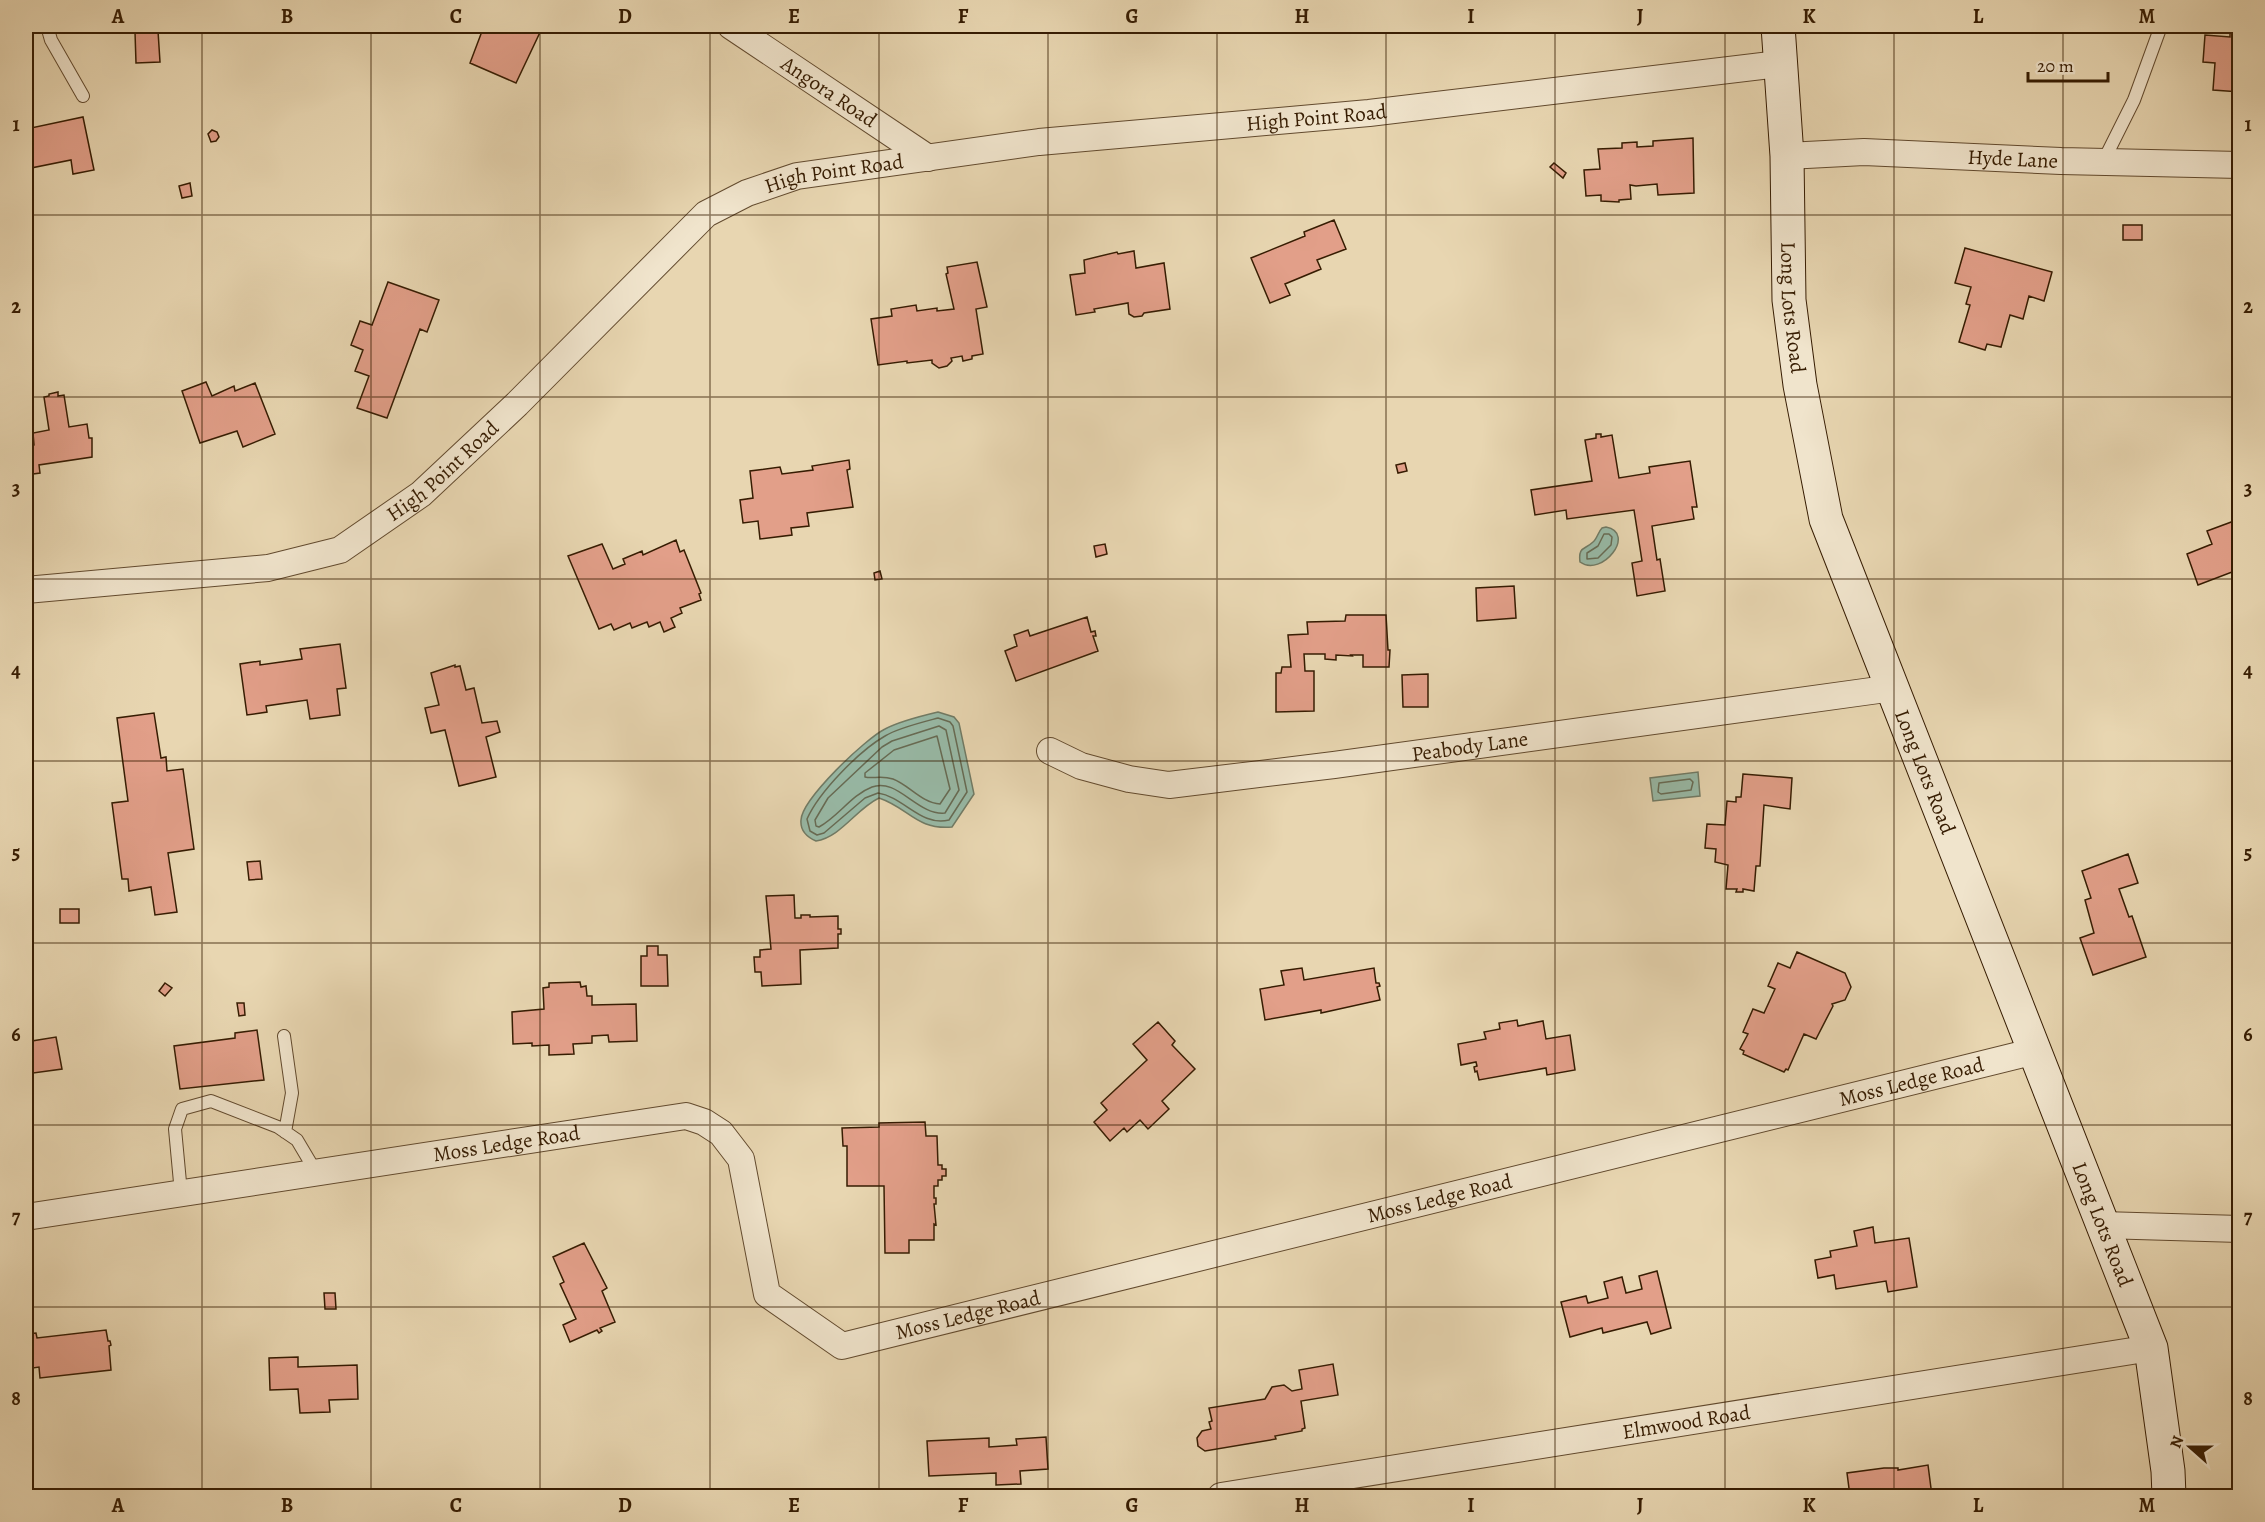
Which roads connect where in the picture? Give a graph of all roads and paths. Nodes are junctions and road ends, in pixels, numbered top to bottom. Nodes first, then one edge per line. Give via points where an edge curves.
1 (46, 26) edge
2 (731, 26) edge
3 (1778, 26) edge
4 (2161, 26) edge
5 (1779, 64) junction
6 (83, 96) dead end
7 (1787, 156) junction
8 (928, 158) junction
9 (2103, 162) junction
10 (2240, 165) edge
11 (26, 590) edge
12 (1893, 688) junction
13 (1050, 751) dead end
14 (284, 1036) dead end
15 (2035, 1052) junction
16 (285, 1132) junction
17 (316, 1172) junction
18 (181, 1193) junction
19 (26, 1217) edge
20 (2102, 1226) junction
21 (2240, 1228) edge
22 (2151, 1348) junction
23 (1221, 1497) edge
24 (2169, 1497) edge

1 - 6 lane
2 - 8 street, Angora Road
3 - 5 main road, Long Lots Road
4 - 9 lane via 2134,100
5 - 7 main road, Long Lots Road
5 - 8 street, High Point Road via 1369,113 1039,142
7 - 9 street, Hyde Lane via 1864,152
7 - 12 main road, Long Lots Road via 1789,300 1800,385 1826,519
8 - 11 street, High Point Road via 797,176 747,193 706,214 422,494 340,550 268,568
9 - 10 street, Hyde Lane
12 - 13 street, Peabody Lane via 1169,785 1081,766
12 - 15 main road, Long Lots Road
14 - 16 lane via 292,1093
15 - 17 street, Moss Ledge Road via 842,1346 767,1294 741,1159 721,1133 686,1116
15 - 20 main road, Long Lots Road
16 - 17 lane via 297,1140
16 - 18 lane via 211,1101 182,1109 176,1129
17 - 18 street, Moss Ledge Road
18 - 19 street, Moss Ledge Road
20 - 21 street
20 - 22 main road, Long Lots Road
22 - 23 street, Elmwood Road
22 - 24 main road, Long Lots Road

